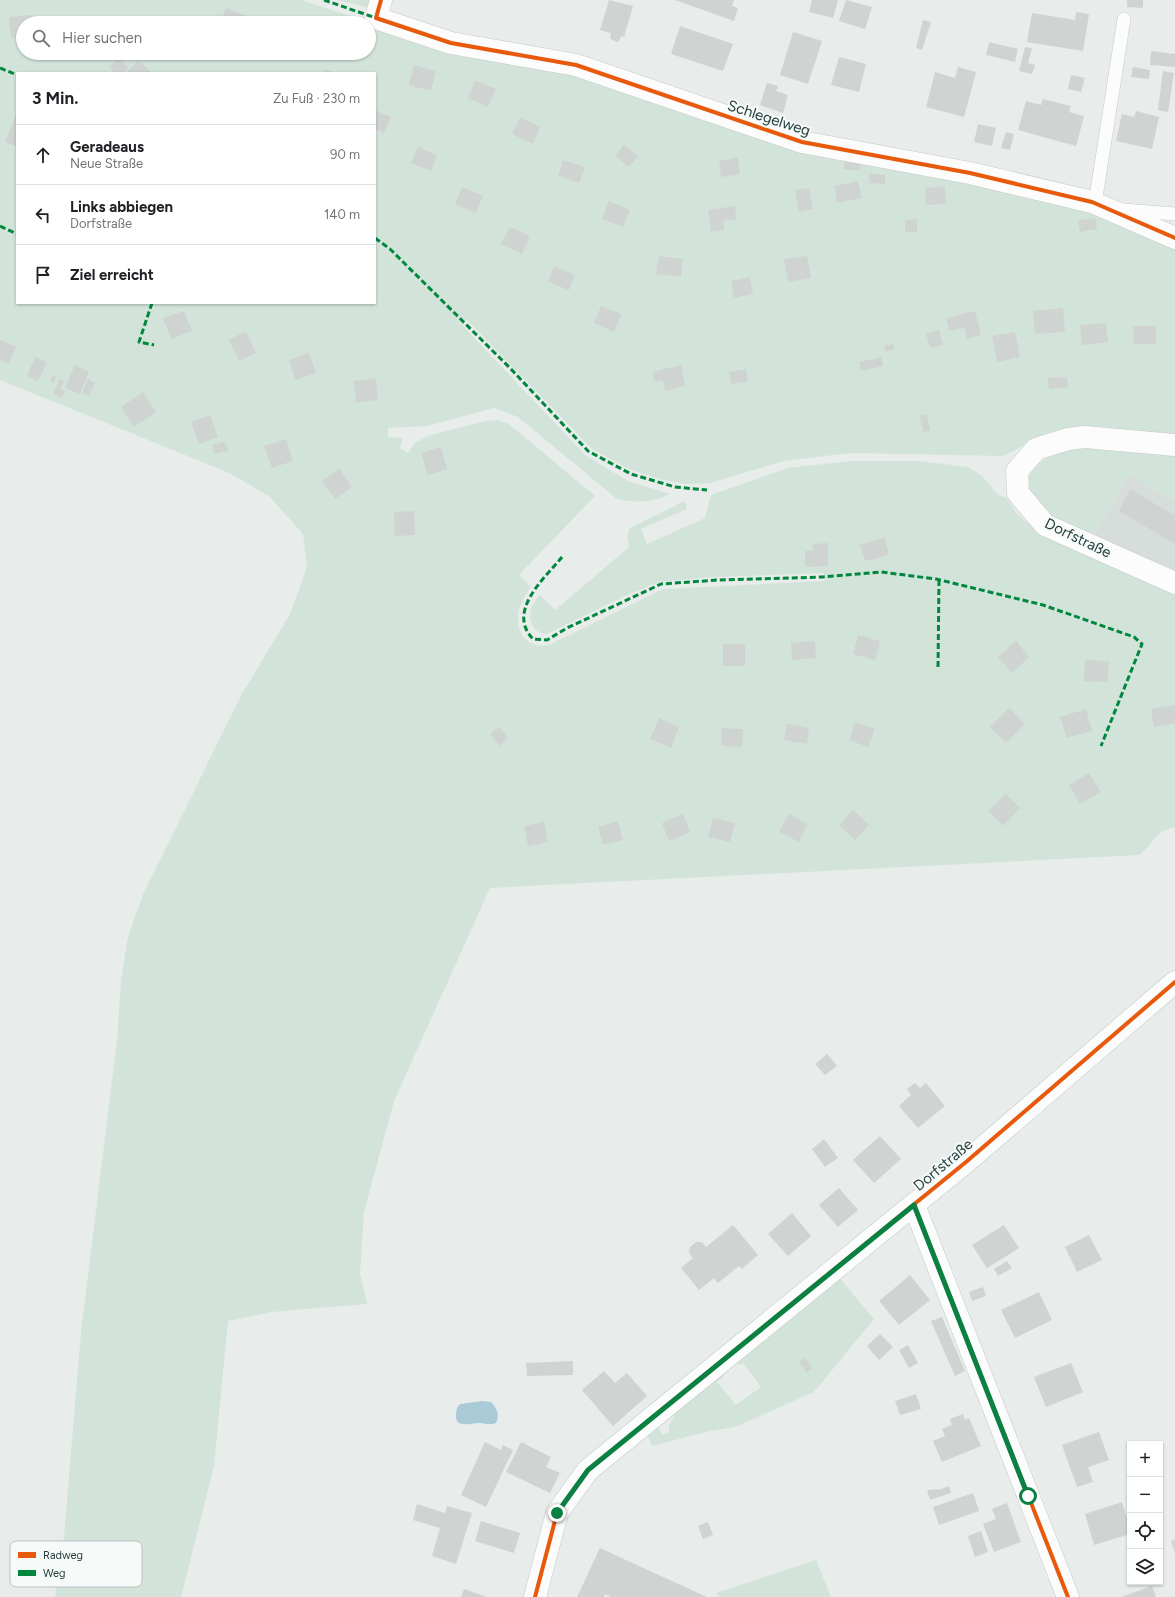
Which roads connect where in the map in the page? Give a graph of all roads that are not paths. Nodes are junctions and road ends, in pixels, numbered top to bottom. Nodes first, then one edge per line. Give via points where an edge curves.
1 (382, 0) edge
2 (1124, 19) dead end
3 (1092, 202) junction
4 (1116, 212) junction
5 (1175, 214) edge
6 (1175, 238) edge
7 (1175, 445) edge
8 (1175, 584) edge
9 (1175, 982) edge
10 (914, 1205) junction
11 (535, 1597) edge
12 (1068, 1597) edge

1 - 3 street, Schlegelweg via 376,18 451,43 576,65 802,142 970,173
2 - 3 lane via 1096,197
3 - 4 street, Schlegelweg
4 - 5 lane via 1125,210
4 - 6 street, Schlegelweg
7 - 8 street, Dorfstraße via 1085,437 1068,439 1036,449 1017,471 1018,493 1045,526
9 - 10 street, Dorfstraße
10 - 11 street, Dorfstraße via 588,1470 557,1513
10 - 12 street

